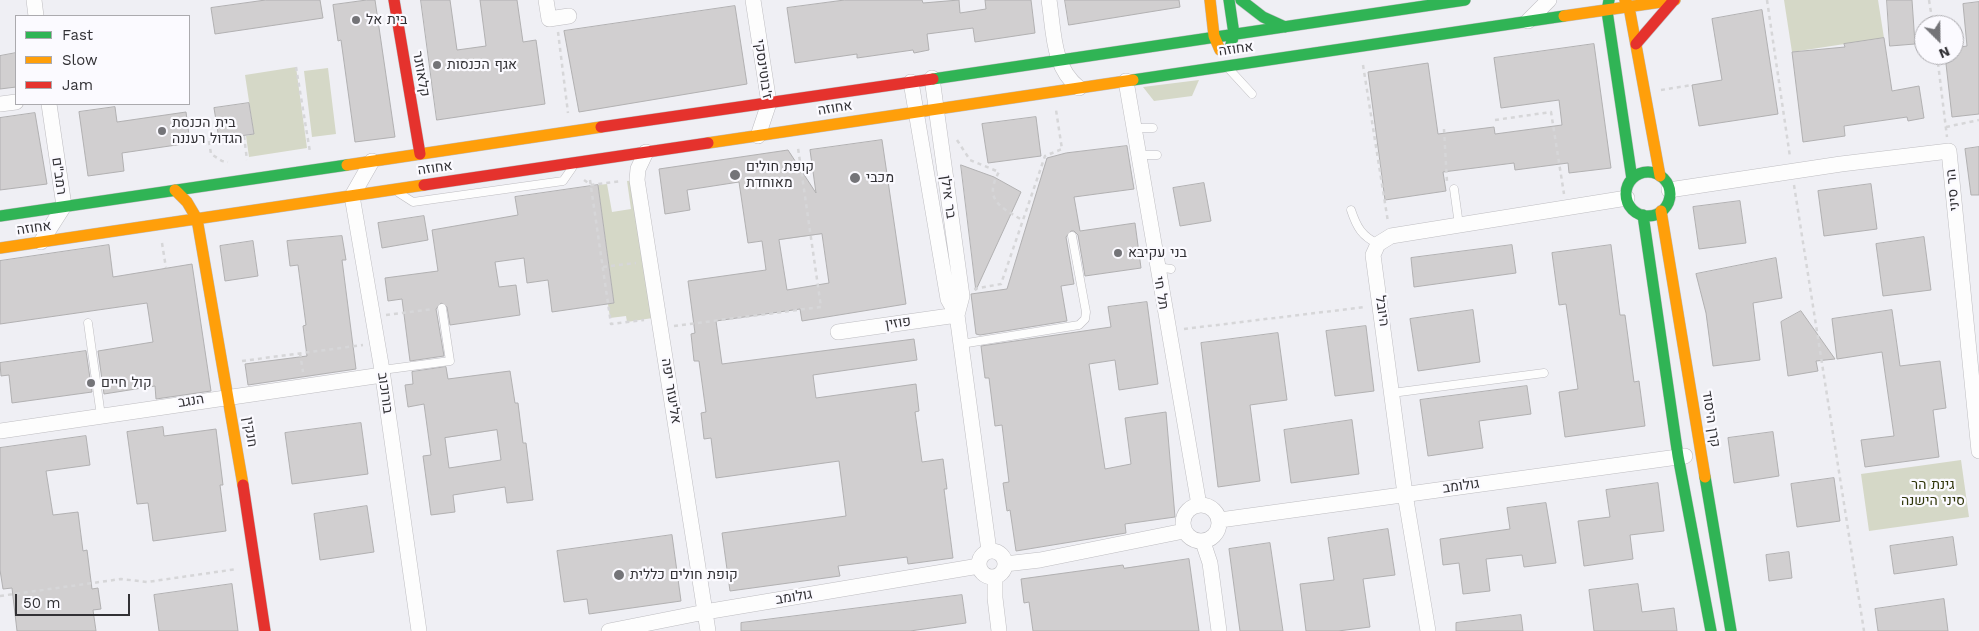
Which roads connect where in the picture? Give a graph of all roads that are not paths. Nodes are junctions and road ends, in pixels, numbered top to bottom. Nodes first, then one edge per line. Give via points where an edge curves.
1 (34, 0) edge
2 (394, 0) edge
3 (546, 0) edge
4 (753, 0) edge
5 (1049, 0) edge
6 (1205, 0) edge
7 (1210, 0) edge
8 (1229, 0) edge
9 (1241, 0) edge
10 (1465, 0) edge
11 (1549, 0) edge
12 (1674, 0) edge
13 (1627, 3) edge
14 (1608, 5) edge
15 (36, 15) edge
16 (1201, 15) dead end
17 (569, 16) dead end
18 (1567, 16) junction
19 (1528, 21) junction
20 (1285, 26) junction
21 (1585, 26) dead end
22 (1190, 30) dead end
23 (1234, 34) junction
24 (1214, 36) junction
25 (1599, 37) dead end
26 (1178, 42) junction
27 (1636, 44) junction
28 (1613, 50) junction
29 (1058, 59) junction
30 (1226, 66) junction
31 (932, 78) junction
32 (1126, 81) junction
33 (911, 82) junction
34 (1079, 88) junction
35 (1252, 94) dead end
36 (15, 102) edge
37 (769, 102) junction
38 (0, 104) edge
39 (49, 105) edge
40 (936, 108) junction
41 (915, 111) junction
42 (1134, 128) junction
43 (1153, 128) dead end
44 (758, 136) junction
45 (646, 152) junction
46 (420, 154) junction
47 (1138, 154) junction
48 (1158, 155) dead end
49 (372, 161) junction
50 (1660, 176) junction
51 (1632, 179) junction
52 (175, 190) junction
53 (1450, 190) road end
54 (1669, 190) junction
55 (352, 196) junction
56 (1627, 198) junction
57 (64, 206) junction
58 (1351, 210) dead end
59 (1661, 211) junction
60 (1643, 215) junction
61 (0, 216) edge
62 (215, 216) junction
63 (197, 219) junction
64 (1459, 225) junction
65 (1072, 236) dead end
66 (200, 239) junction
67 (1384, 240) junction
68 (41, 242) junction
69 (0, 248) edge
70 (442, 308) road end
71 (957, 315) junction
72 (88, 323) dead end
73 (838, 332) dead end
74 (961, 344) junction
75 (382, 372) junction
76 (1544, 374) dead end
77 (1392, 393) junction
78 (229, 396) junction
79 (101, 416) junction
80 (0, 430) edge
81 (1979, 451) edge
82 (1702, 454) junction
83 (1678, 456) junction
84 (1405, 494) junction
85 (1199, 505) junction
86 (1220, 520) junction
87 (1184, 531) junction
88 (1203, 542) junction
89 (989, 551) junction
90 (1005, 564) junction
91 (978, 566) junction
92 (995, 577) junction
93 (705, 612) junction
94 (266, 631) edge
95 (419, 631) edge
96 (609, 631) edge
97 (708, 631) edge
98 (999, 631) edge
99 (1219, 631) edge
100 (1428, 631) edge
101 (1711, 631) edge
102 (1731, 631) edge

1 - 15 street
2 - 46 main road, קלאוזנר
3 - 17 street via 549,19
4 - 37 street, ז'בוטינסקי
5 - 29 street
6 - 16 main road
7 - 24 main road
8 - 23 main road
9 - 20 main road via 1263,17
10 - 20 main road, אחוזה
11 - 19 street
12 - 13 main road, אחוזה
12 - 27 main road
13 - 14 main road, אחוזה
13 - 27 main road
14 - 18 main road, אחוזה
14 - 28 main road
18 - 19 main road, אחוזה
18 - 21 main road
19 - 30 main road, אחוזה
20 - 23 main road, אחוזה
22 - 26 main road
23 - 24 main road, אחוזה
23 - 30 main road
24 - 26 main road, אחוזה
24 - 30 main road
25 - 28 main road
26 - 29 main road, אחוזה
27 - 50 main road
28 - 51 main road
29 - 31 main road, אחוזה
29 - 34 street via 1066,76
30 - 32 main road, אחוזה
30 - 35 lane
31 - 33 main road, אחוזה
31 - 40 street, בר אילן
32 - 34 main road, אחוזה
32 - 42 street, תל חי
33 - 37 main road, אחוזה
33 - 41 street, בר אילן
34 - 40 main road, אחוזה
36 - 38 street
37 - 44 street, ז'בוטינסקי
37 - 46 main road, אחוזה
39 - 57 street, רמב"ם
40 - 41 main road, אחוזה
40 - 71 street, בר אילן via 962,296
41 - 44 main road, אחוזה
41 - 71 street, בר אילן via 948,299
42 - 43 lane
42 - 47 street, תל חי
44 - 45 main road, אחוזה
45 - 55 main road, אחוזה
45 - 93 street, אליעזר יפה via 637,180
46 - 49 main road, אחוזה
47 - 48 lane
47 - 85 street, תל חי via 1164,268 1169,302 1168,331
49 - 52 main road, אחוזה
49 - 55 street
50 - 51 main road via 1642,173
50 - 54 main road
51 - 56 main road via 1626,191
52 - 57 main road, אחוזה
52 - 63 main road, חנקין
53 - 64 lane
54 - 59 main road via 1668,202
54 - 81 street, הר סיני via 1949,151
55 - 62 main road, אחוזה
55 - 75 street, בורוכוב
56 - 60 main road via 1632,209
56 - 64 street
57 - 61 main road, אחוזה
57 - 68 street, רמב"ם
58 - 67 lane via 1364,237
59 - 60 main road via 1656,215
59 - 82 main road, קרן היסוד
60 - 83 main road
62 - 63 main road, אחוזה
62 - 66 main road
63 - 66 main road, חנקין
63 - 68 main road, אחוזה
64 - 67 street
65 - 74 lane via 1086,312 1079,326
66 - 78 main road, חנקין
67 - 77 street, היובל via 1373,255
68 - 69 main road, אחוזה
70 - 75 lane via 450,361
71 - 73 street, פוזין
71 - 74 street, בר אילן
72 - 79 lane
74 - 89 street, בר אילן
75 - 78 street, הנגב
75 - 95 street, בורוכוב
76 - 77 lane
77 - 84 street, היובל
78 - 79 street, הנגב
78 - 94 main road, חנקין
79 - 80 street, הנגב
82 - 83 street, גולומב
82 - 102 main road, קרן היסוד
83 - 84 street, גולומב
83 - 101 main road
84 - 86 street, גולומב
84 - 100 street, היובל
85 - 86 street via 1211,507
85 - 87 street via 1184,516
86 - 88 street via 1215,536
87 - 88 street via 1190,538
87 - 90 street
88 - 99 street via 1210,563
89 - 90 street via 1002,555
89 - 91 street via 982,554
90 - 92 street
91 - 92 street via 986,576
91 - 93 street, גולומב
92 - 98 street
93 - 96 street, גולומב
93 - 97 street, אליעזר יפה

